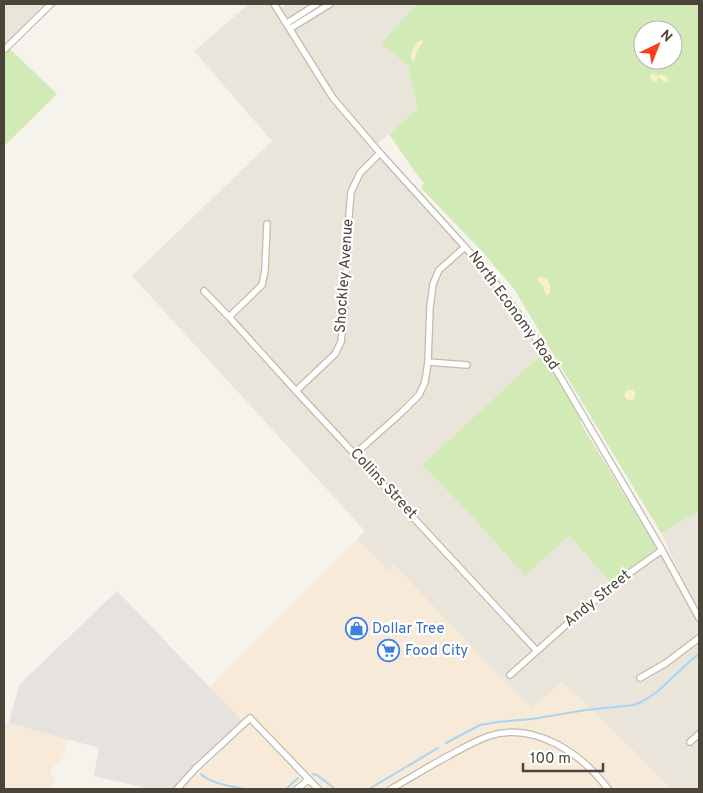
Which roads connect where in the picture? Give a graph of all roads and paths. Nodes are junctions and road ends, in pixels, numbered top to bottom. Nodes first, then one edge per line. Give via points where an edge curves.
1 (51, 4) edge
2 (274, 4) edge
3 (317, 4) edge
4 (330, 4) edge
5 (289, 26) junction
6 (4, 50) edge
7 (380, 153) junction
8 (267, 224) dead end
9 (466, 247) junction
10 (204, 291) dead end
11 (229, 317) junction
12 (428, 362) junction
13 (467, 365) dead end
14 (296, 391) junction
15 (355, 454) junction
16 (662, 550) junction
17 (699, 618) edge
18 (699, 638) edge
19 (537, 651) junction
20 (510, 675) dead end
21 (640, 678) dead end
22 (699, 734) edge
23 (690, 742) dead end
24 (308, 780) junction
25 (177, 789) edge
26 (297, 789) edge
27 (318, 789) edge
28 (391, 789) edge
29 (608, 789) edge

1 - 6 street
2 - 5 street, North Economy Road
3 - 5 street
4 - 5 street
5 - 7 street, North Economy Road via 333,98
7 - 9 street, North Economy Road
7 - 14 street, Shockley Avenue via 360,173 352,192 341,342 336,354
8 - 11 street via 262,285
9 - 12 street via 439,270 433,284
9 - 16 street, North Economy Road via 545,351
10 - 11 street, Collins Street
11 - 14 street, Collins Street
12 - 13 street
12 - 15 street via 419,395
14 - 15 street, Collins Street
15 - 19 street, Collins Street
16 - 17 street, North Economy Road
16 - 19 street, Andy Street via 613,585
18 - 21 street
19 - 20 street
22 - 23 street
24 - 25 street via 250,718
24 - 26 street
24 - 27 street
28 - 29 street via 477,741 504,733 540,736 555,743 584,764

